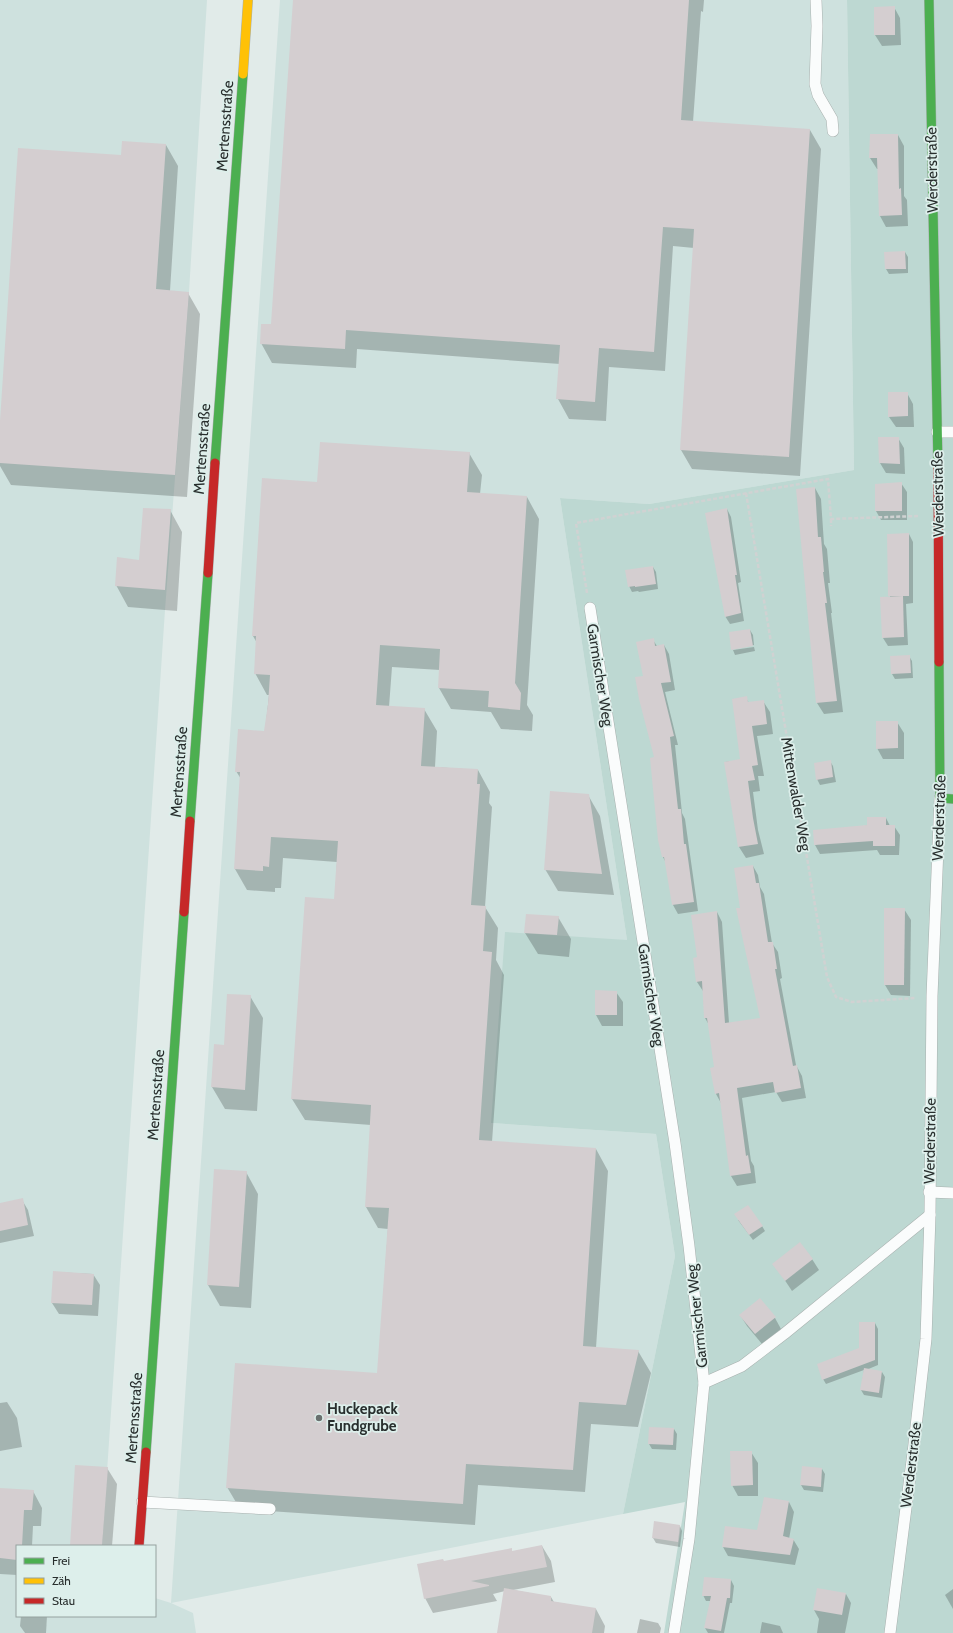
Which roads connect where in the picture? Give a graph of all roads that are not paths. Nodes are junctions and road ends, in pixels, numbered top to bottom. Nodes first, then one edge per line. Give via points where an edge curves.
1 (248, 0) edge
2 (816, 0) edge
3 (929, 0) edge
4 (833, 130) dead end
5 (937, 432) junction
6 (953, 432) edge
7 (590, 608) road end
8 (940, 798) junction
9 (953, 798) edge
10 (930, 1192) junction
11 (953, 1193) edge
12 (930, 1215) junction
13 (704, 1384) junction
14 (142, 1502) junction
15 (270, 1509) dead end
16 (139, 1545) edge
17 (674, 1633) edge
18 (890, 1633) edge

1 - 14 street, Mertensstraße
2 - 4 lane via 815,84 818,95 832,119
3 - 5 street, Werderstraße
5 - 6 lane
5 - 8 street, Werderstraße
7 - 13 lane, Garmischer Weg via 674,1143 689,1246
8 - 9 street
8 - 10 lane, Werderstraße via 932,996
10 - 11 lane
10 - 12 lane, Werderstraße
12 - 13 lane, Garmischer Weg via 742,1366
12 - 18 lane, Werderstraße via 926,1339
13 - 17 lane, Garmischer Weg via 689,1540
14 - 15 lane
14 - 16 street, Mertensstraße

